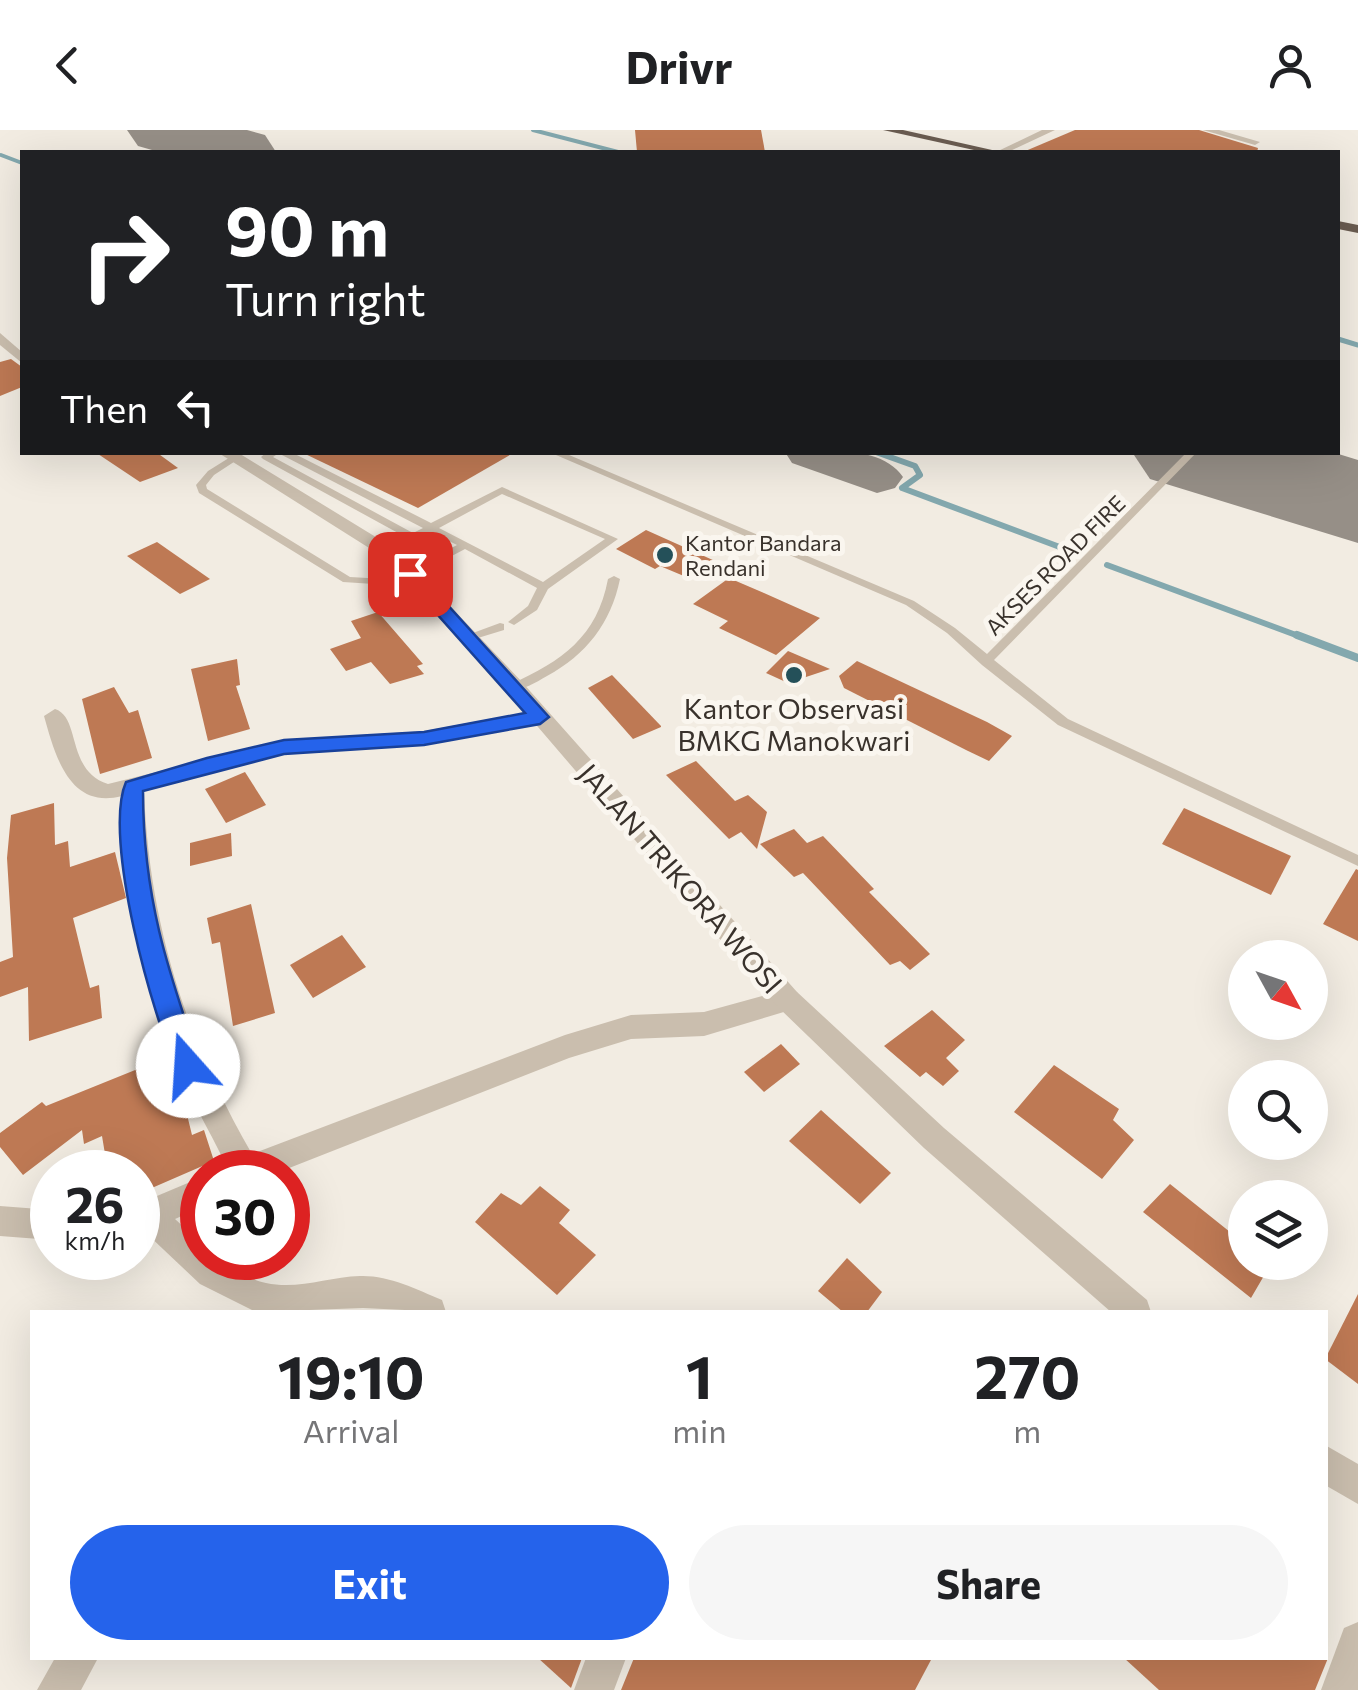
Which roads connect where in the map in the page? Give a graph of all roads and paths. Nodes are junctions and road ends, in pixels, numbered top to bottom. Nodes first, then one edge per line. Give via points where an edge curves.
1 (556, 130) edge
2 (572, 130) edge
3 (888, 130) edge
4 (1050, 130) edge
5 (1208, 130) edge
6 (1255, 142) dead end
7 (972, 150) edge
8 (1004, 150) edge
9 (0, 337) edge
10 (20, 357) edge
11 (231, 455) edge
12 (270, 455) edge
13 (289, 455) edge
14 (560, 455) edge
15 (1191, 455) edge
16 (432, 527) junction
17 (465, 545) junction
18 (415, 579) junction
19 (614, 579) dead end
20 (543, 587) junction
21 (514, 622) dead end
22 (500, 627) dead end
23 (468, 637) junction
24 (986, 662) junction
25 (514, 688) junction
26 (55, 716) dead end
27 (540, 717) junction
28 (133, 787) junction
29 (1358, 861) edge
30 (788, 1000) junction
31 (233, 1150) edge
32 (301, 1150) edge
33 (0, 1221) edge
34 (30, 1223) edge
35 (160, 1231) edge
36 (278, 1307) edge
37 (426, 1310) edge
38 (1133, 1310) edge
39 (1328, 1465) edge
40 (1358, 1486) edge
41 (1358, 1642) edge
42 (77, 1660) edge
43 (605, 1660) edge
44 (57, 1690) edge
45 (594, 1690) edge
46 (1341, 1690) edge

1 - 2 street
3 - 7 highway
4 - 8 street
5 - 6 street
9 - 10 street
11 - 18 street, JALAN TRIKORA WOSI via 375,544
11 - 18 lane via 210,473 202,492 346,580
12 - 16 lane via 266,458 413,537
13 - 16 lane
14 - 24 lane via 890,594 950,627
15 - 24 lane, AKSES ROAD FIRE
16 - 17 lane
16 - 20 lane via 502,490 612,540
17 - 18 lane
17 - 20 lane
18 - 23 street, JALAN TRIKORA WOSI
19 - 25 lane via 609,609 590,638 552,670
20 - 21 lane via 533,608
22 - 23 lane
23 - 25 street, JALAN TRIKORA WOSI
24 - 29 lane via 1064,722
25 - 27 street, JALAN TRIKORA WOSI
26 - 28 street via 80,782 108,792
27 - 28 street via 424,738 284,747
27 - 30 street, JALAN TRIKORA WOSI
28 - 31 street via 132,843 150,953 188,1066
30 - 32 street via 704,1024 631,1027 565,1047
30 - 38 street, JALAN TRIKORA WOSI
33 - 34 street
35 - 36 street via 226,1284
36 - 37 street via 367,1292
39 - 40 street
41 - 46 street
42 - 44 street
43 - 45 street

